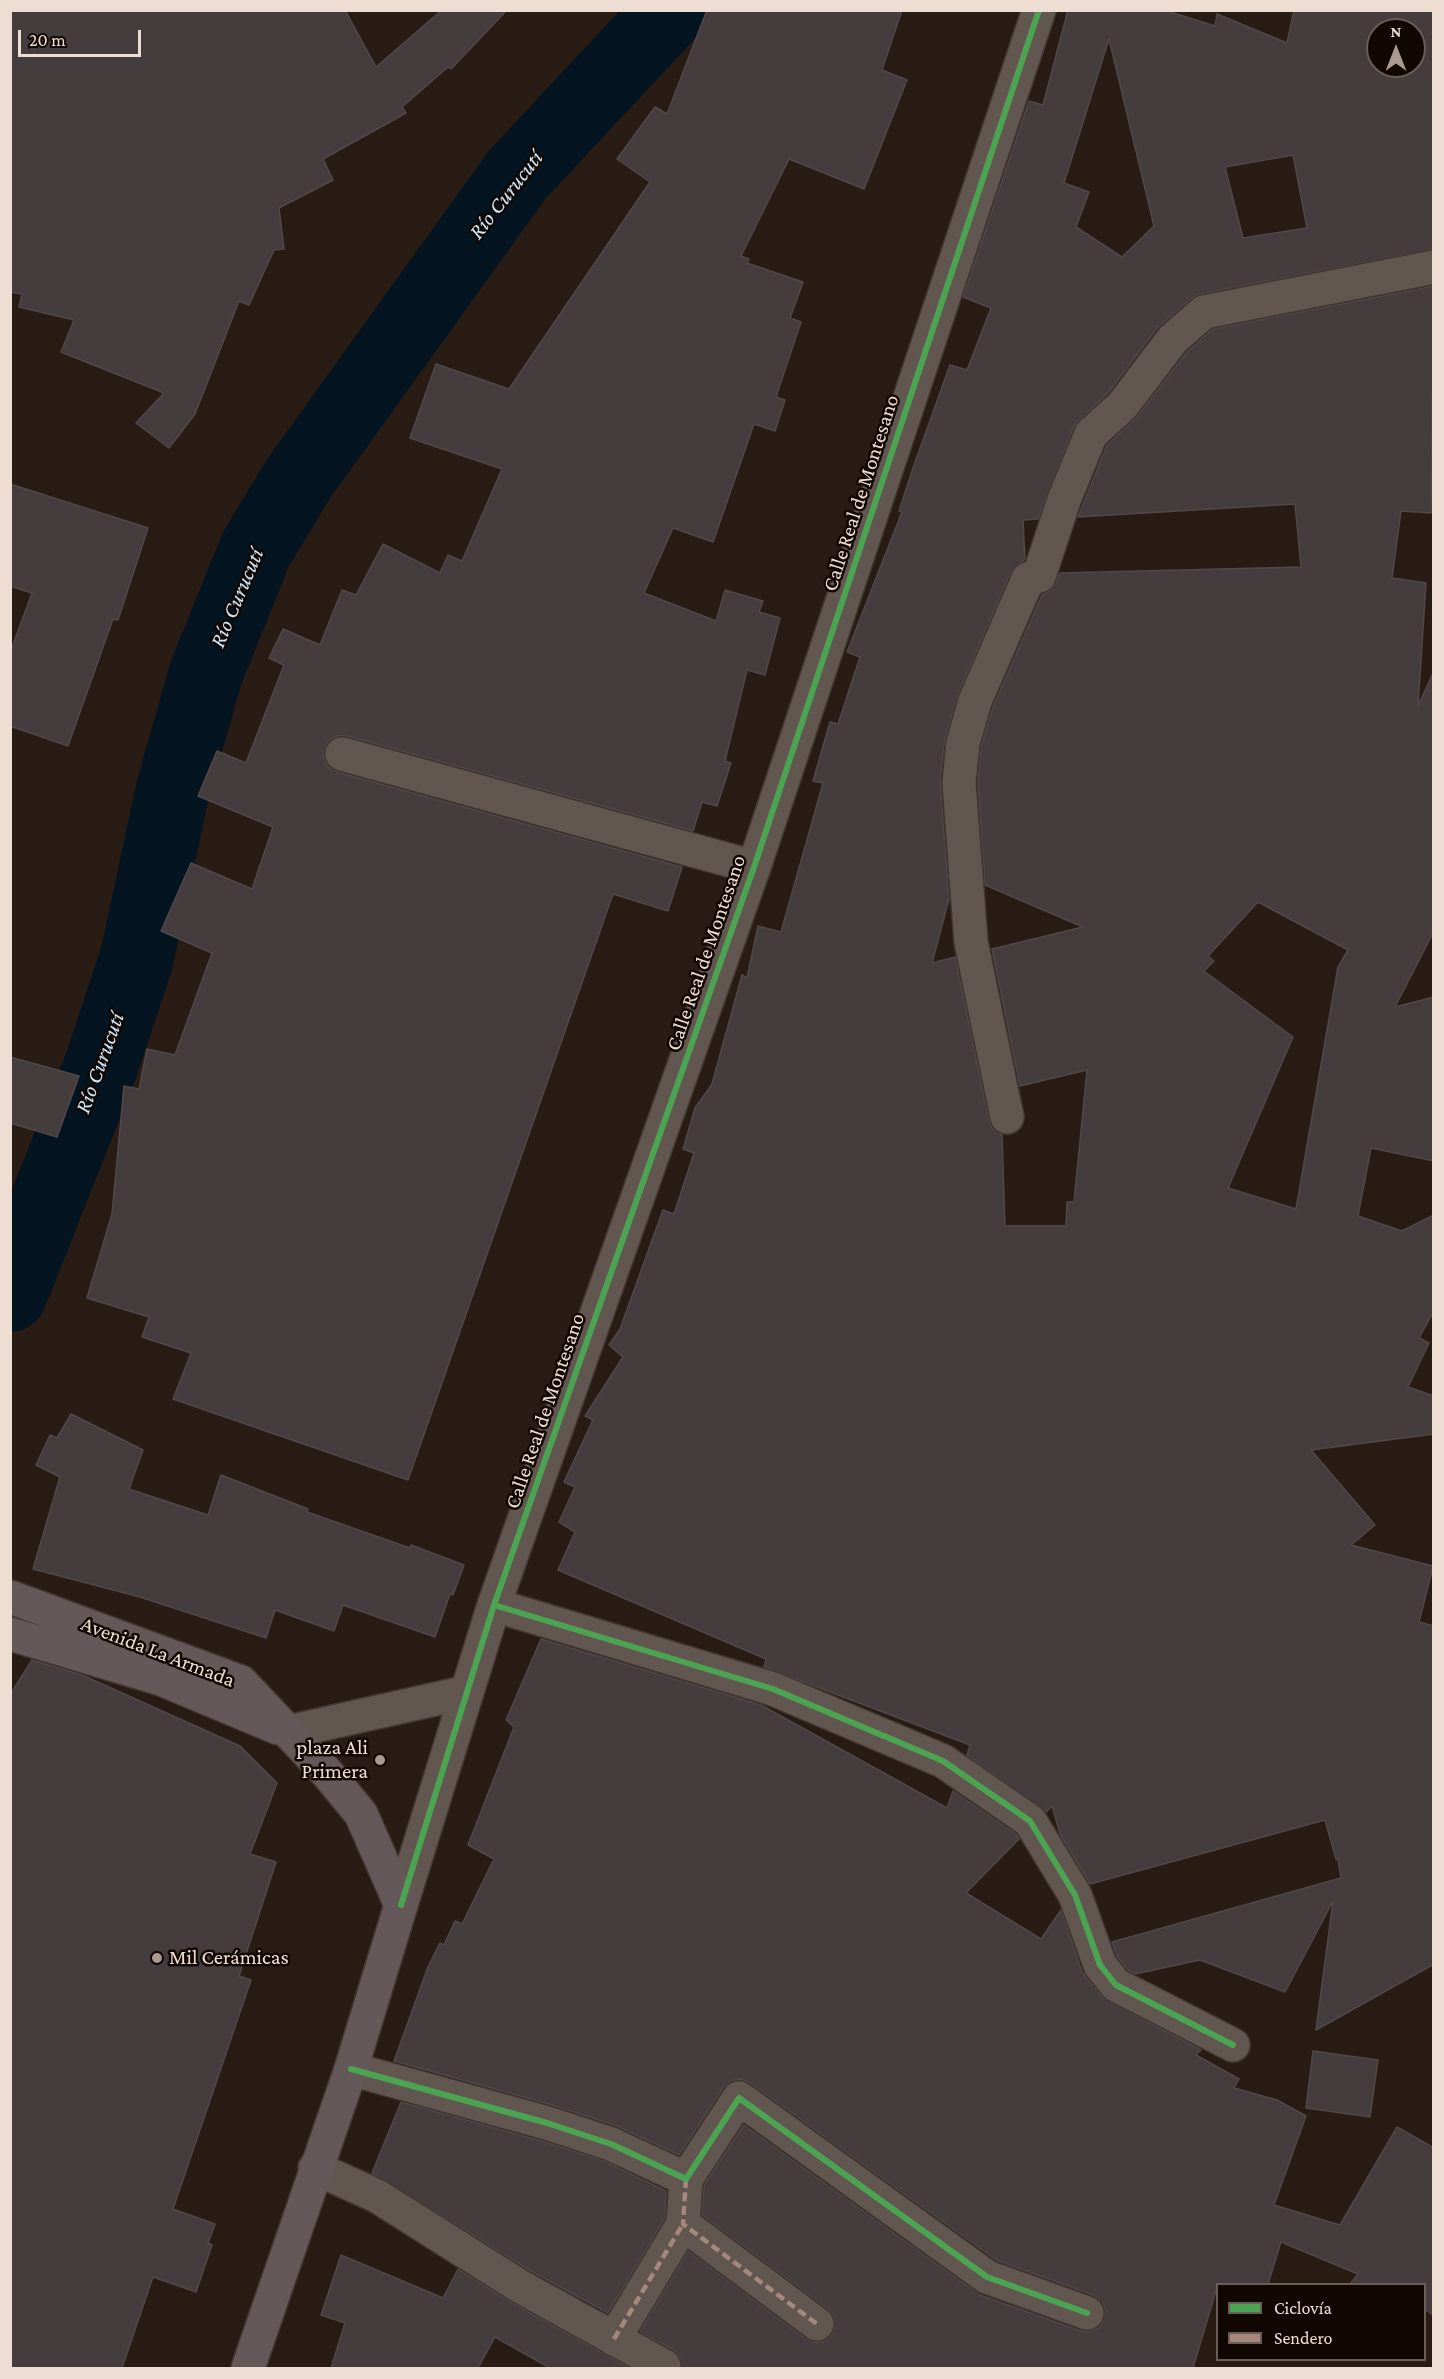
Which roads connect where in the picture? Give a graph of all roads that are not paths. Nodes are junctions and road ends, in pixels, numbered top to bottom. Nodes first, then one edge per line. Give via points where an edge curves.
1 (1039, 10) edge
2 (1434, 267) edge
3 (342, 754) dead end
4 (754, 867) junction
5 (1007, 1117) dead end
6 (13, 1598) edge
7 (494, 1605) junction
8 (10, 1634) edge
9 (467, 1692) junction
10 (288, 1732) junction
11 (401, 1905) junction
12 (1233, 2045) dead end
13 (351, 2069) junction
14 (315, 2168) junction
15 (686, 2179) junction
16 (683, 2224) junction
17 (1087, 2313) dead end
18 (817, 2324) dead end
19 (614, 2338) junction
20 (664, 2366) dead end
21 (248, 2368) edge

1 - 4 street, Calle Real de Montesano
2 - 5 street via 1204,312 1173,339 1122,406 1092,434 1064,500 1039,576 1028,579 975,701 963,743 959,783 971,942
3 - 4 street
4 - 7 street, Calle Real de Montesano
6 - 10 main road, Avenida La Armada via 241,1682
7 - 9 street, Calle Real de Montesano
7 - 12 street via 773,1689 943,1761 1030,1821 1075,1895 1100,1965 1116,1985
8 - 10 main road, Avenida La Armada via 161,1679
9 - 10 street
9 - 11 street, Calle Real de Montesano
10 - 11 main road, Avenida La Armada via 362,1815
11 - 13 main road
13 - 14 main road
13 - 15 street via 548,2123 611,2144
14 - 19 street via 377,2196 521,2287
14 - 21 main road
15 - 16 street
15 - 17 street via 739,2098 987,2277
16 - 18 street
16 - 19 street
19 - 20 street

